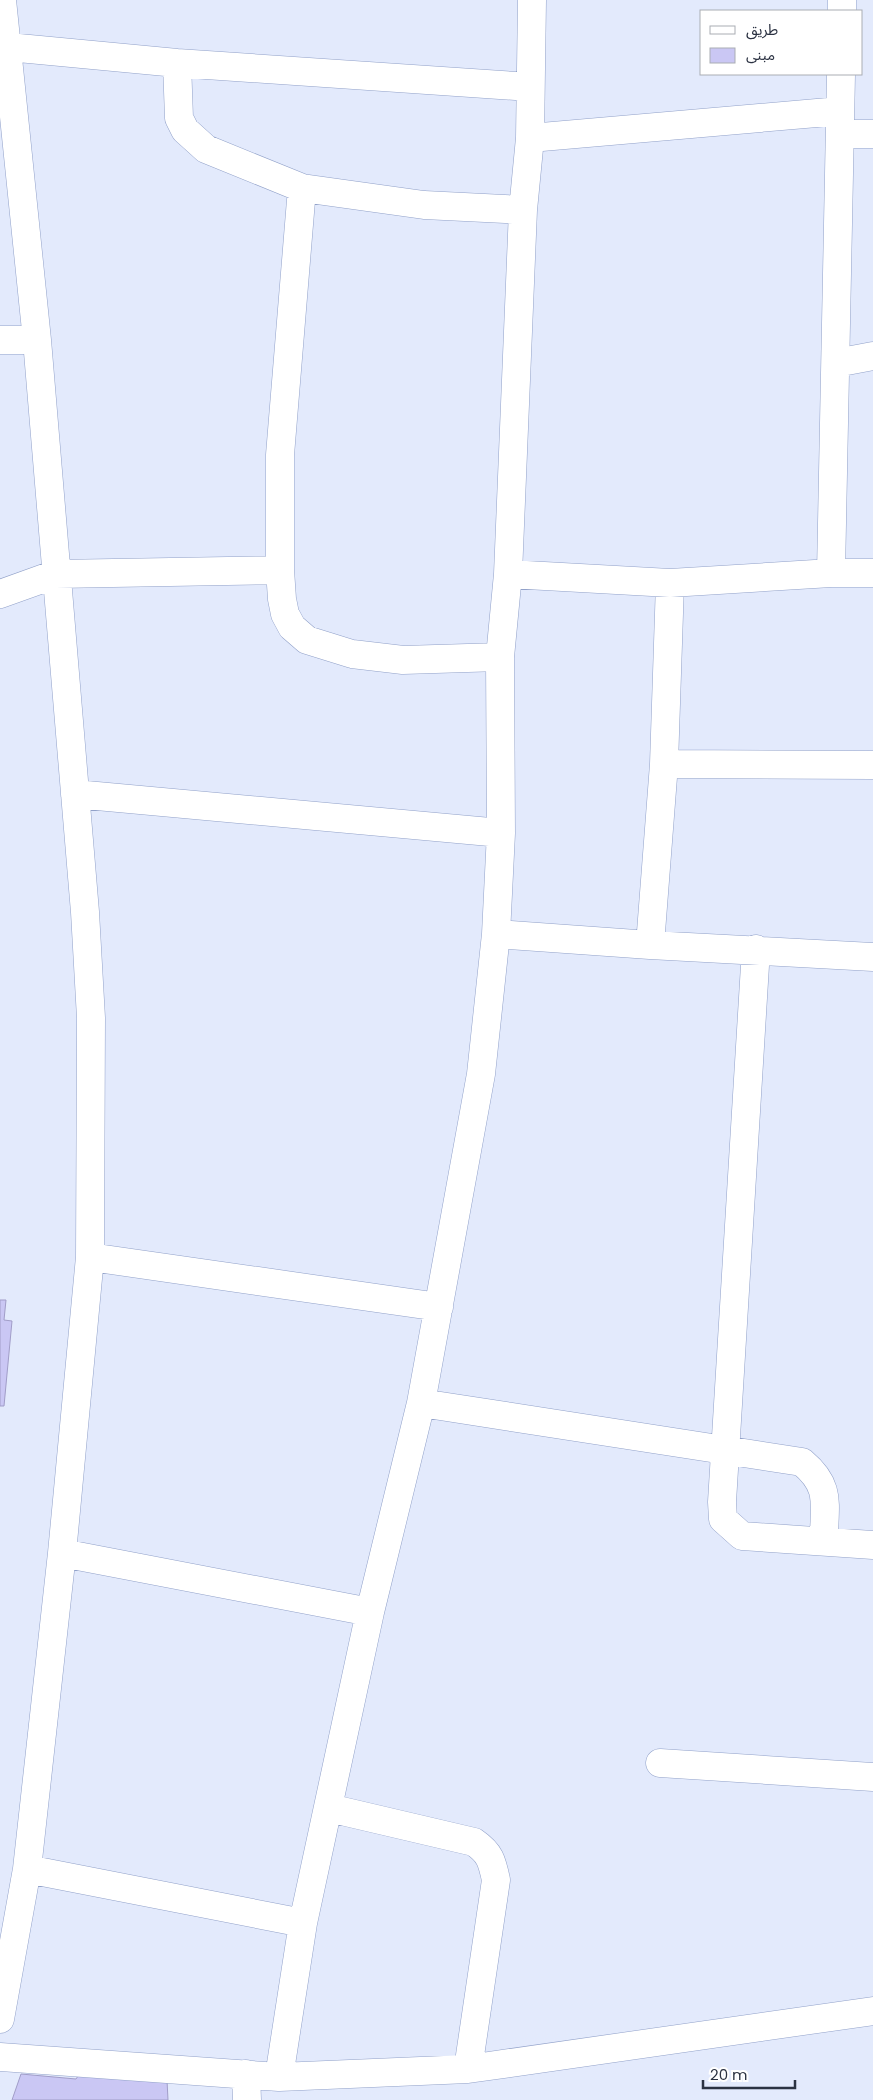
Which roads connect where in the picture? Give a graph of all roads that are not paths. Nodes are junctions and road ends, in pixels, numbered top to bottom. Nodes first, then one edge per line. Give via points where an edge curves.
1 (2, 0) edge
2 (532, 0) edge
3 (8, 47) junction
4 (177, 63) junction
5 (841, 75) edge
6 (530, 87) junction
7 (7, 113) edge
8 (840, 122) junction
9 (873, 134) edge
10 (530, 138) junction
11 (302, 188) junction
12 (523, 210) junction
13 (0, 340) edge
14 (36, 340) junction
15 (873, 356) edge
16 (836, 363) junction
17 (280, 570) junction
18 (831, 573) junction
19 (56, 574) junction
20 (508, 574) junction
21 (873, 574) edge
22 (670, 582) junction
23 (0, 594) edge
24 (500, 657) junction
25 (664, 764) junction
26 (873, 765) edge
27 (75, 794) junction
28 (501, 833) junction
29 (496, 934) junction
30 (650, 945) junction
31 (756, 949) junction
32 (873, 957) edge
33 (90, 1257) junction
34 (440, 1307) junction
35 (422, 1403) junction
36 (726, 1450) junction
37 (824, 1540) junction
38 (873, 1545) edge
39 (62, 1553) junction
40 (370, 1612) junction
41 (660, 1763) dead end
42 (873, 1777) edge
43 (329, 1808) junction
44 (27, 1869) junction
45 (303, 1923) junction
46 (873, 2011) edge
47 (0, 2019) edge
48 (0, 2057) edge
49 (468, 2069) junction
50 (279, 2077) junction
51 (247, 2087) edge

1 - 3 street
2 - 6 street
3 - 4 street
3 - 7 street
4 - 6 street
4 - 11 street via 179,118 185,130 206,149
5 - 8 street
6 - 10 street
7 - 14 street
8 - 9 street
8 - 10 street
8 - 16 street
10 - 12 street
11 - 12 street via 424,205
11 - 17 street via 280,455
12 - 20 street
13 - 14 street
14 - 19 street
15 - 16 street
16 - 18 street
17 - 19 street
17 - 24 street via 285,614 292,627 307,640 352,654 403,660
18 - 21 street
18 - 22 street
19 - 23 street
19 - 27 street
20 - 22 street
20 - 24 street
22 - 25 street
24 - 28 street
25 - 26 street
25 - 30 street
27 - 28 street
27 - 33 street via 91,1018
28 - 29 street
29 - 30 street
29 - 34 street via 481,1074
30 - 31 street
31 - 32 street
31 - 36 street
33 - 34 street
33 - 39 street
34 - 35 street
35 - 36 street
35 - 40 street
36 - 37 street via 802,1462 810,1469 824,1488
36 - 37 street via 723,1519 733,1529 742,1536
37 - 38 street
39 - 40 street
39 - 44 street
40 - 43 street
41 - 42 street
43 - 45 street
43 - 49 street via 474,1842 487,1851 496,1880
44 - 45 street
44 - 47 street
45 - 50 street
46 - 49 street
48 - 51 street
49 - 50 street
50 - 51 street

